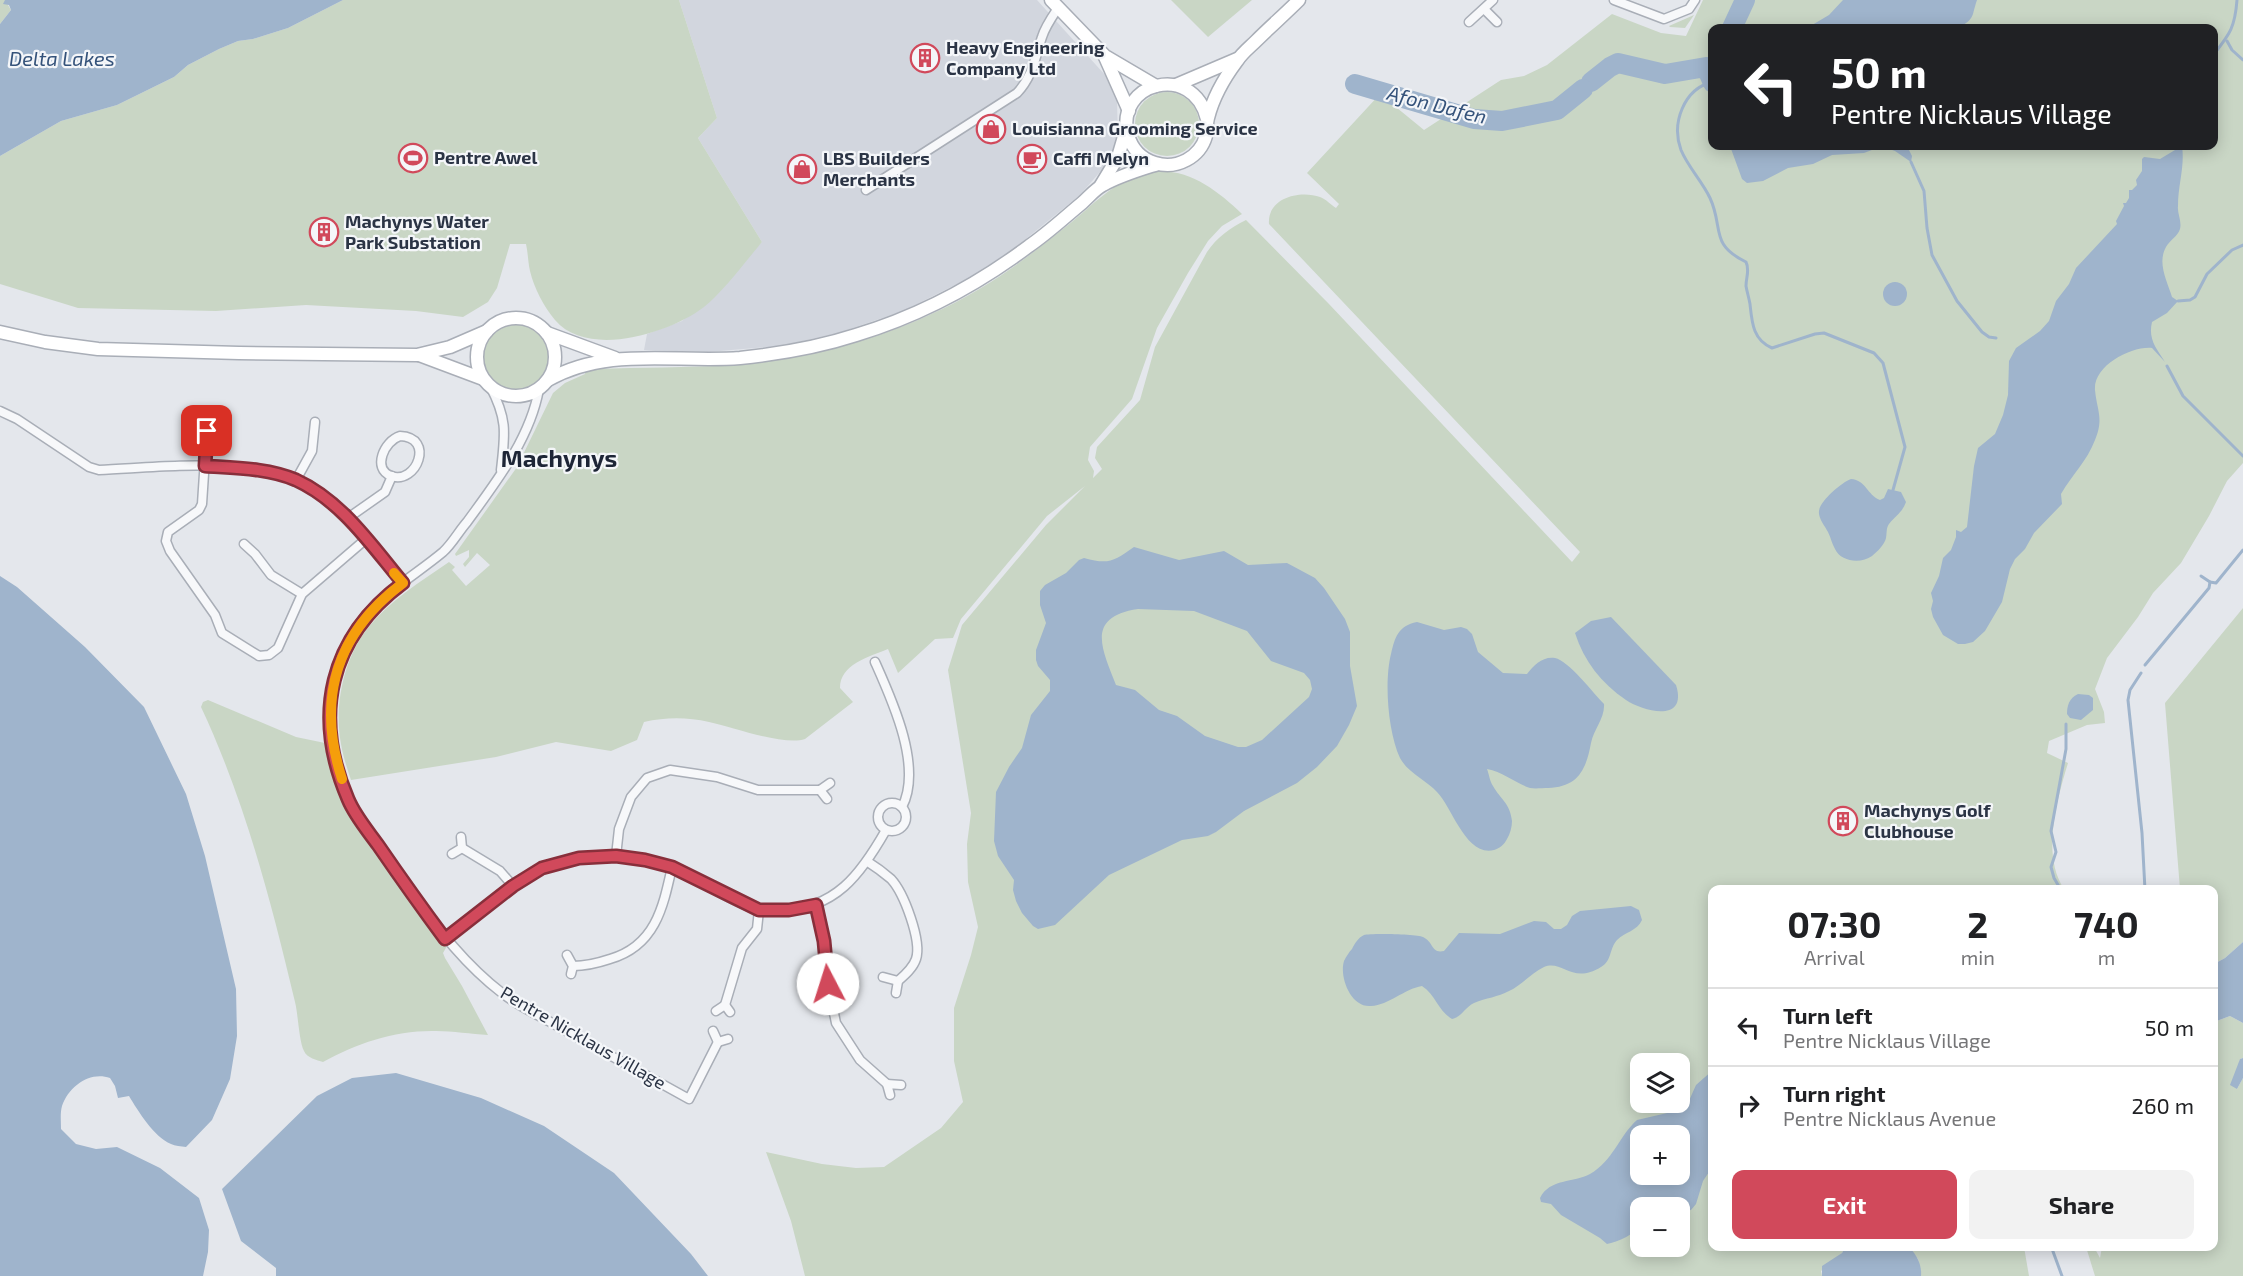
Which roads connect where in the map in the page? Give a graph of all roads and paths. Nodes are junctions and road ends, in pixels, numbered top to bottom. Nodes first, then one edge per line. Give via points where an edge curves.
1 (1299, 0) edge
2 (1493, 0) edge
3 (1614, 0) edge
4 (1695, 0) edge
5 (1055, 4) edge
6 (1484, 9) junction
7 (1469, 22) dead end
8 (1497, 22) dead end
9 (1104, 56) junction
10 (1238, 58) junction
11 (1176, 85) junction
12 (1156, 86) junction
13 (1129, 111) junction
14 (1207, 119) junction
15 (1126, 129) junction
16 (1158, 164) junction
17 (1101, 186) junction
18 (866, 190) dead end
19 (488, 331) junction
20 (0, 332) edge
21 (547, 333) junction
22 (417, 355) junction
23 (616, 358) junction
24 (487, 382) junction
25 (543, 385) junction
26 (0, 411) edge
27 (208, 413) dead end
28 (315, 422) dead end
29 (205, 466) junction
30 (500, 474) junction
31 (392, 476) junction
32 (296, 480) junction
33 (348, 518) junction
34 (366, 539) junction
35 (244, 544) dead end
36 (403, 583) junction
37 (302, 594) junction
38 (875, 662) dead end
39 (830, 783) dead end
40 (820, 790) junction
41 (827, 799) dead end
42 (902, 807) junction
43 (886, 830) junction
44 (461, 837) dead end
45 (462, 848) junction
46 (452, 854) dead end
47 (616, 856) junction
48 (868, 862) junction
49 (672, 867) junction
50 (513, 886) junction
51 (816, 905) junction
52 (759, 910) junction
53 (445, 939) junction
54 (567, 956) dead end
55 (884, 977) dead end
56 (898, 981) junction
57 (896, 993) dead end
58 (716, 1011) dead end
59 (713, 1032) dead end
60 (728, 1039) dead end
61 (718, 1042) junction
62 (887, 1084) junction
63 (901, 1085) dead end
64 (890, 1095) dead end

1 - 10 main road
2 - 6 street
3 - 4 street via 1664,19 1689,9
5 - 9 main road
5 - 18 street via 1033,70 1017,93
6 - 7 street
6 - 8 street
9 - 12 main road
9 - 13 main road
10 - 11 main road
10 - 14 main road
11 - 12 main road
11 - 14 main road via 1194,94
12 - 13 main road via 1138,96
13 - 15 main road
14 - 16 main road via 1205,138 1195,154 1182,162
15 - 16 main road via 1138,153
15 - 17 main road via 1118,157
16 - 17 main road
17 - 23 main road via 1031,245 983,279 906,317 855,336 739,358
19 - 21 main road via 516,318 534,322
19 - 22 main road
19 - 24 main road via 481,339 477,360
20 - 22 main road via 98,349
21 - 23 main road
21 - 25 main road via 556,358
22 - 24 main road
23 - 25 main road via 562,372
24 - 25 main road via 498,392 516,396
24 - 30 street via 504,420
25 - 30 street via 518,448
26 - 29 street via 99,470
27 - 29 street
28 - 32 street via 312,451
29 - 32 street
29 - 37 street via 199,510 168,532 166,541 215,615 222,633 259,656 269,655 284,637
30 - 36 street via 445,550
31 - 31 street via 382,466 382,452 393,438 409,436 419,448 417,463 406,475
31 - 33 street via 385,492
32 - 33 street via 319,493
33 - 34 street
34 - 36 street
34 - 37 street
35 - 37 street via 271,575
36 - 53 street via 366,616 347,645 332,691 331,739 348,800
38 - 42 street via 906,751 910,781
39 - 40 street
40 - 41 street
40 - 47 street via 758,790 717,777 670,770 646,778 631,797 619,829
42 - 43 street via 906,814 903,827
42 - 43 street via 889,803 879,811 878,820
43 - 48 street
44 - 45 street
45 - 46 street
45 - 50 street via 500,871
47 - 49 street
47 - 50 street via 579,858 542,868
48 - 51 street via 846,887
48 - 56 street via 892,880 908,907 917,958
49 - 52 street
49 - 54 street via 652,930 636,948 572,970
50 - 53 street
51 - 52 street
51 - 62 street via 836,1023 860,1060
52 - 58 street via 756,929 742,948 728,1009
53 - 61 street, Pentre Nicklaus Village via 504,996 689,1099
55 - 56 street
56 - 57 street
59 - 61 street
60 - 61 street
62 - 63 street
62 - 64 street

